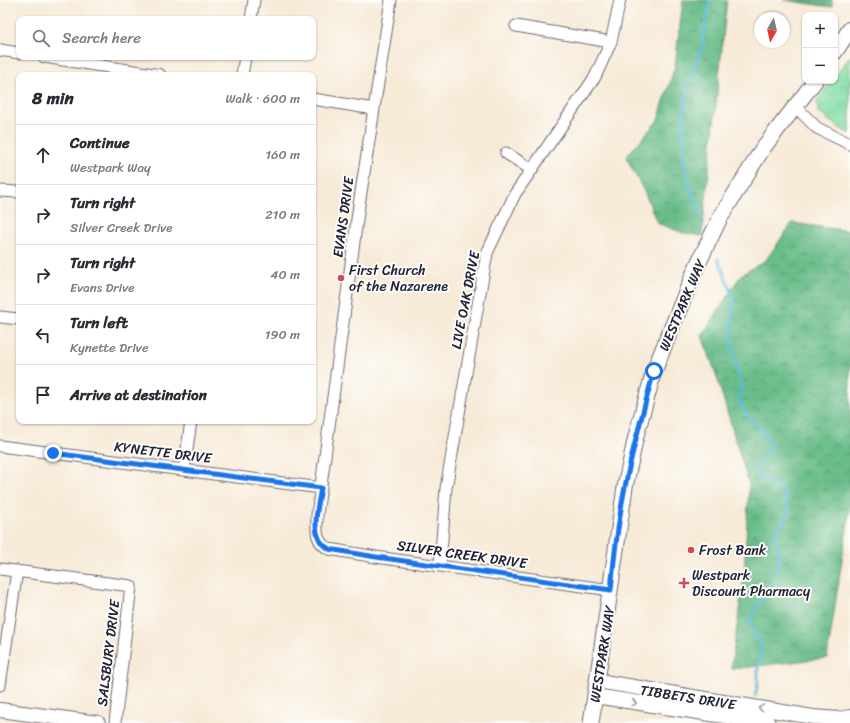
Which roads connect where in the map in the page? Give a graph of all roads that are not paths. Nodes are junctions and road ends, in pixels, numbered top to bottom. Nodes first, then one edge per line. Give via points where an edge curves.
1 (254, 0) edge
2 (391, 0) edge
3 (620, 0) edge
4 (251, 16) edge
5 (516, 26) dead end
6 (850, 29) edge
7 (611, 42) junction
8 (838, 48) edge
9 (0, 50) edge
10 (16, 53) edge
11 (63, 60) edge
12 (244, 60) edge
13 (141, 72) edge
14 (242, 72) edge
15 (813, 84) edge
16 (316, 99) edge
17 (795, 106) junction
18 (374, 109) junction
19 (850, 144) edge
20 (506, 153) dead end
21 (532, 170) junction
22 (0, 191) edge
23 (16, 192) edge
24 (0, 317) edge
25 (16, 319) edge
26 (190, 424) edge
27 (0, 446) edge
28 (184, 470) junction
29 (321, 488) junction
30 (316, 534) joint
31 (440, 566) junction
32 (0, 569) edge
33 (17, 571) junction
34 (611, 590) junction
35 (598, 681) junction
36 (0, 685) edge
37 (595, 696) junction
38 (0, 710) edge
39 (850, 717) edge
40 (813, 720) edge
41 (98, 723) edge
42 (115, 723) edge
43 (591, 723) edge
44 (768, 723) edge

1 - 4 street
2 - 18 street, EVANS DRIVE
3 - 7 street, LIVE OAK DRIVE
5 - 7 street
6 - 8 main road
7 - 21 street, LIVE OAK DRIVE via 595,77
9 - 10 street
11 - 13 street
12 - 14 street
15 - 17 main road, WESTPARK WAY
16 - 18 street
17 - 19 street via 817,128
17 - 34 main road, WESTPARK WAY via 763,148 720,218 654,371 624,494
18 - 29 street, EVANS DRIVE
20 - 21 street
21 - 31 street, LIVE OAK DRIVE via 515,194 487,253 446,488
22 - 23 street
24 - 25 street
26 - 28 street
27 - 28 street, KYNETTE DRIVE
28 - 29 street, KYNETTE DRIVE
29 - 30 street, EVANS DRIVE
30 - 31 street, SILVER CREEK DRIVE via 322,546 329,549
31 - 34 street, SILVER CREEK DRIVE
32 - 33 street
33 - 36 street
33 - 42 street, SALSBURY DRIVE via 131,586
34 - 35 main road, WESTPARK WAY
35 - 37 main road, WESTPARK WAY
40 -> 35 street, TIBBETS DRIVE
37 - 43 main road, WESTPARK WAY
37 -> 44 street, TIBBETS DRIVE
38 - 41 street
39 - 40 street, TIBBETS DRIVE

